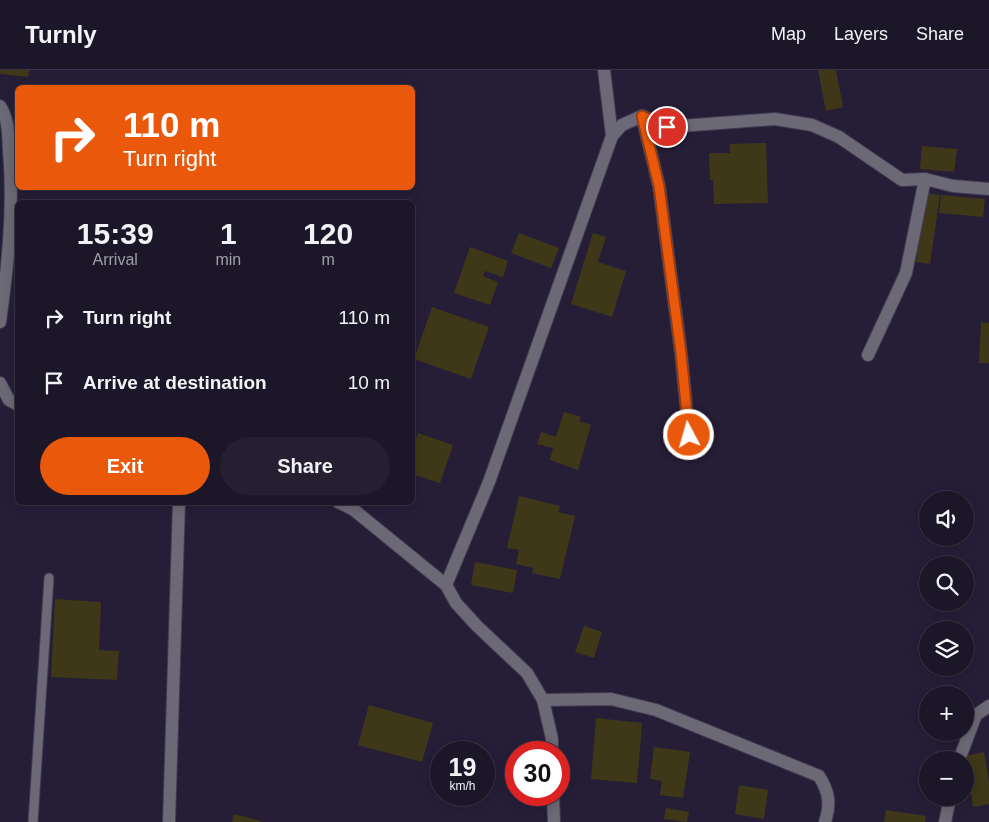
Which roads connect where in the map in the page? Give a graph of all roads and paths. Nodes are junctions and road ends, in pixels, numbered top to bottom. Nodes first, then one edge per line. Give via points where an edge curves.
1 (604, 70) edge
2 (0, 106) edge
3 (642, 116) junction
4 (612, 136) junction
5 (925, 179) junction
6 (989, 189) edge
7 (0, 322) edge
8 (868, 355) dead end
9 (0, 384) edge
10 (15, 403) edge
11 (689, 435) dead end
12 (179, 505) edge
13 (344, 505) edge
14 (49, 578) dead end
15 (446, 585) junction
16 (543, 700) junction
17 (989, 706) edge
18 (552, 741) edge
19 (962, 751) edge
20 (553, 806) edge
21 (948, 806) edge
22 (33, 822) edge
23 (169, 822) edge
24 (554, 822) edge
25 (825, 822) edge
26 (945, 822) edge

1 - 4 street
2 - 7 street via 7,119 12,182 8,265
3 - 4 street via 622,125
3 - 5 street via 667,127 775,119 812,125 839,137 902,180
3 - 11 street via 659,186
4 - 15 street via 490,482
5 - 6 street via 953,186
5 - 8 street via 906,273
9 - 10 street via 9,400
12 - 23 street
13 - 15 street
14 - 22 lane
15 - 16 street via 456,603 526,673
16 - 18 street
16 - 25 street via 611,699 656,710 819,776 828,792
17 - 19 street via 976,715
20 - 24 street
21 - 26 street

